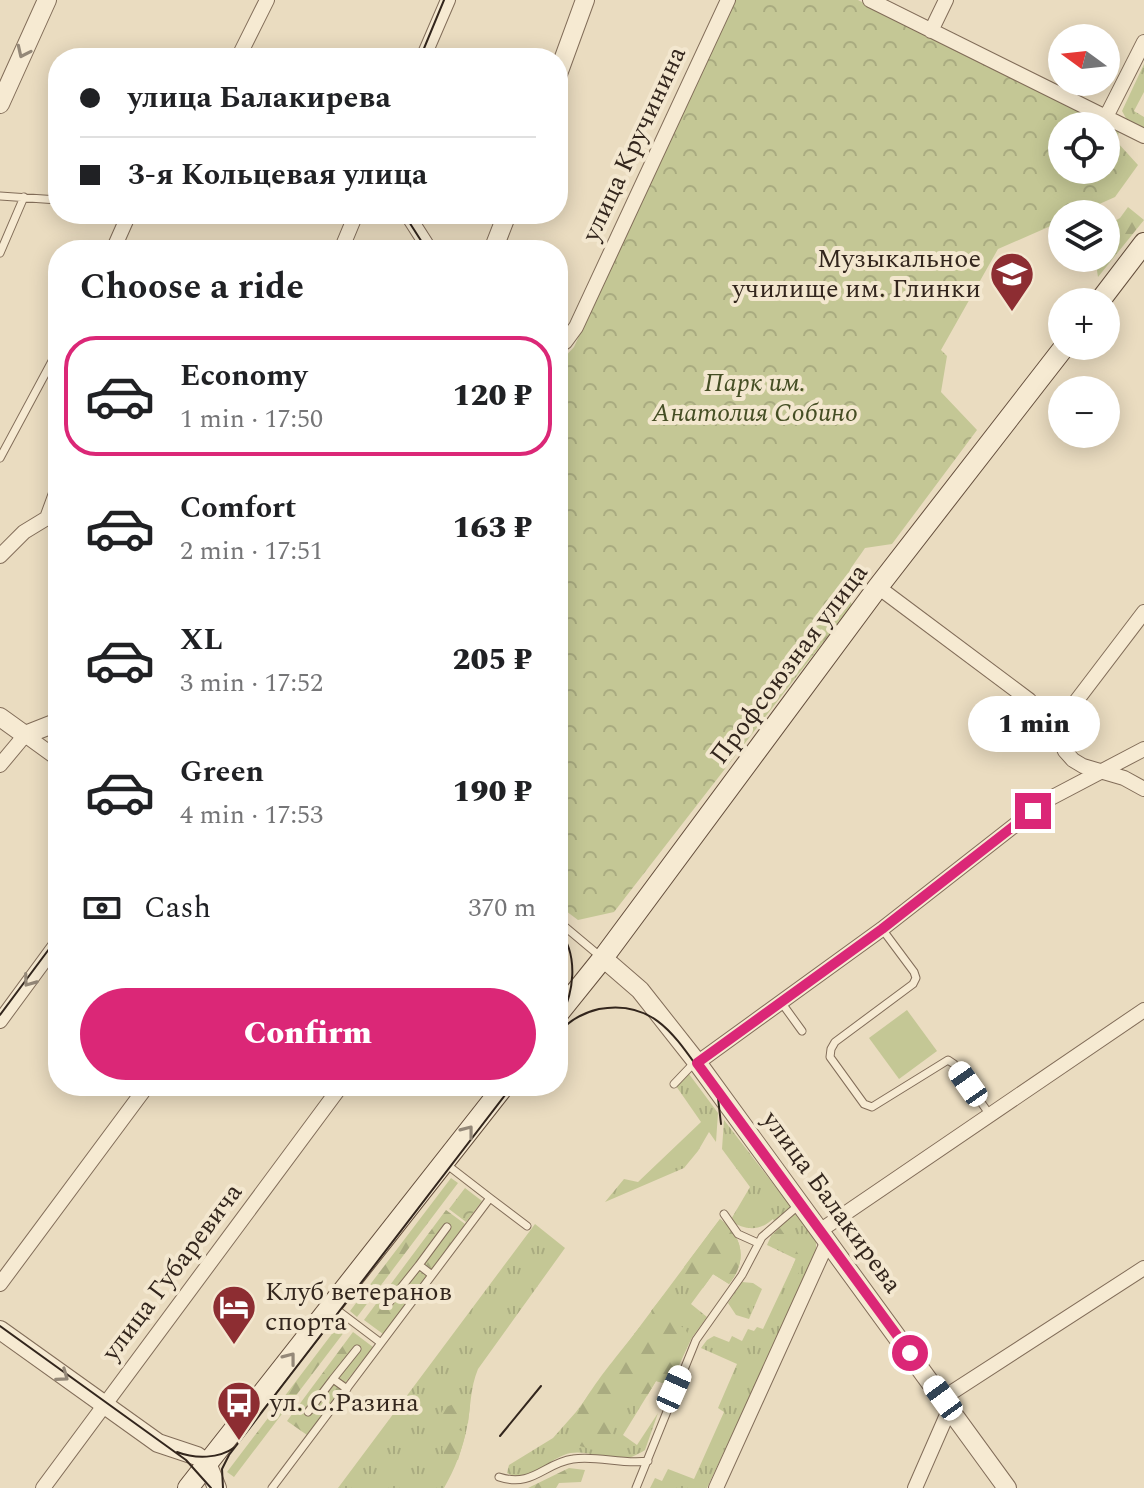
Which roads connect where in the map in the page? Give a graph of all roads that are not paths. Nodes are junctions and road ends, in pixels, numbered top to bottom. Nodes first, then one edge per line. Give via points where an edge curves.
1 (47, 0) edge
2 (267, 0) edge
3 (448, 0) edge
4 (585, 0) edge
5 (728, 0) edge
6 (870, 0) edge
7 (946, 0) edge
8 (931, 31) junction
9 (1144, 42) edge
10 (243, 48) edge
11 (427, 48) edge
12 (567, 48) edge
13 (0, 104) edge
14 (1096, 112) edge
15 (1109, 112) edge
16 (1120, 124) edge
17 (1144, 136) edge
18 (0, 196) edge
19 (24, 197) junction
20 (48, 199) edge
21 (1144, 243) edge
22 (0, 253) edge
23 (1110, 288) edge
24 (568, 338) edge
25 (1054, 360) edge
26 (48, 369) edge
27 (0, 458) edge
28 (48, 522) edge
29 (0, 556) edge
30 (878, 587) junction
31 (1144, 612) edge
32 (0, 717) edge
33 (48, 726) edge
34 (1055, 729) junction
35 (25, 735) junction
36 (1144, 749) edge
37 (48, 752) edge
38 (0, 765) edge
39 (1104, 772) junction
40 (1144, 789) edge
41 (568, 929) edge
42 (882, 929) junction
43 (48, 956) edge
44 (603, 958) junction
45 (568, 1002) edge
46 (781, 1002) junction
47 (1144, 1010) edge
48 (0, 1021) edge
49 (802, 1031) dead end
50 (697, 1062) junction
51 (674, 1084) dead end
52 (140, 1096) edge
53 (334, 1096) edge
54 (496, 1096) edge
55 (990, 1115) junction
56 (443, 1162) junction
57 (490, 1198) junction
58 (801, 1203) junction
59 (724, 1214) dead end
60 (527, 1226) dead end
61 (447, 1227) dead end
62 (824, 1235) junction
63 (758, 1243) junction
64 (419, 1265) junction
65 (1144, 1268) edge
66 (432, 1275) junction
67 (0, 1284) edge
68 (388, 1304) dead end
69 (331, 1305) junction
70 (0, 1330) edge
71 (381, 1343) junction
72 (357, 1349) dead end
73 (333, 1379) junction
74 (347, 1389) junction
75 (947, 1403) junction
76 (104, 1405) junction
77 (308, 1412) dead end
78 (648, 1461) junction
79 (207, 1463) junction
80 (499, 1477) dead end
81 (43, 1488) edge
82 (188, 1488) edge
83 (217, 1488) edge
84 (272, 1488) edge
85 (636, 1488) edge
86 (716, 1488) edge
87 (915, 1488) edge
88 (1007, 1488) edge

1 -> 13 street
2 - 10 street
3 - 11 street
4 - 12 street
5 - 24 street, улица Кручинина
6 - 8 street
7 - 8 street
8 - 14 street
9 - 15 street
16 - 17 street
18 - 19 lane
19 - 20 lane
19 - 22 lane
21 - 23 main road
25 - 30 main road, Профсоюзная улица
26 - 27 lane
28 - 29 street via 24,532
30 - 34 street via 1029,700
30 - 44 main road, Профсоюзная улица
31 - 34 street
32 - 35 street
33 - 35 street
34 - 39 street via 1073,760
35 - 37 street
35 - 38 street
36 - 39 street
39 - 40 street
39 - 42 street via 1047,800
41 - 44 lane
42 - 46 street
42 - 55 lane via 916,978 835,1042 830,1057 864,1104 872,1107 948,1060
43 -> 48 street
44 - 45 main road, Профсоюзная улица
44 - 50 street, улица Балакирева via 640,990
46 - 49 lane
46 - 50 street
47 - 55 street
50 - 51 lane
50 - 58 street, улица Балакирева
52 - 67 street
53 - 76 street, улица Губаревича
56 -> 54 main road
55 - 62 street
56 - 57 lane
56 - 69 main road
57 - 60 lane
57 - 66 lane
58 - 62 street, улица Балакирева
58 - 63 lane
59 - 63 lane via 738,1234
61 - 64 lane
62 - 75 street, улица Балакирева
62 - 86 street
63 - 78 lane via 696,1340
64 - 66 lane
64 - 68 lane
65 - 75 street
66 - 71 lane
69 - 71 lane
79 -> 69 main road
70 -> 76 street
71 - 74 lane
72 - 73 lane
73 - 74 lane
73 - 77 lane
74 - 84 lane
75 - 87 street
75 - 88 street, улица Балакирева
76 - 79 street via 158,1443
76 - 81 street, улица Губаревича
78 - 80 lane via 575,1459 527,1483
78 - 85 lane
79 - 82 main road
79 - 83 street

